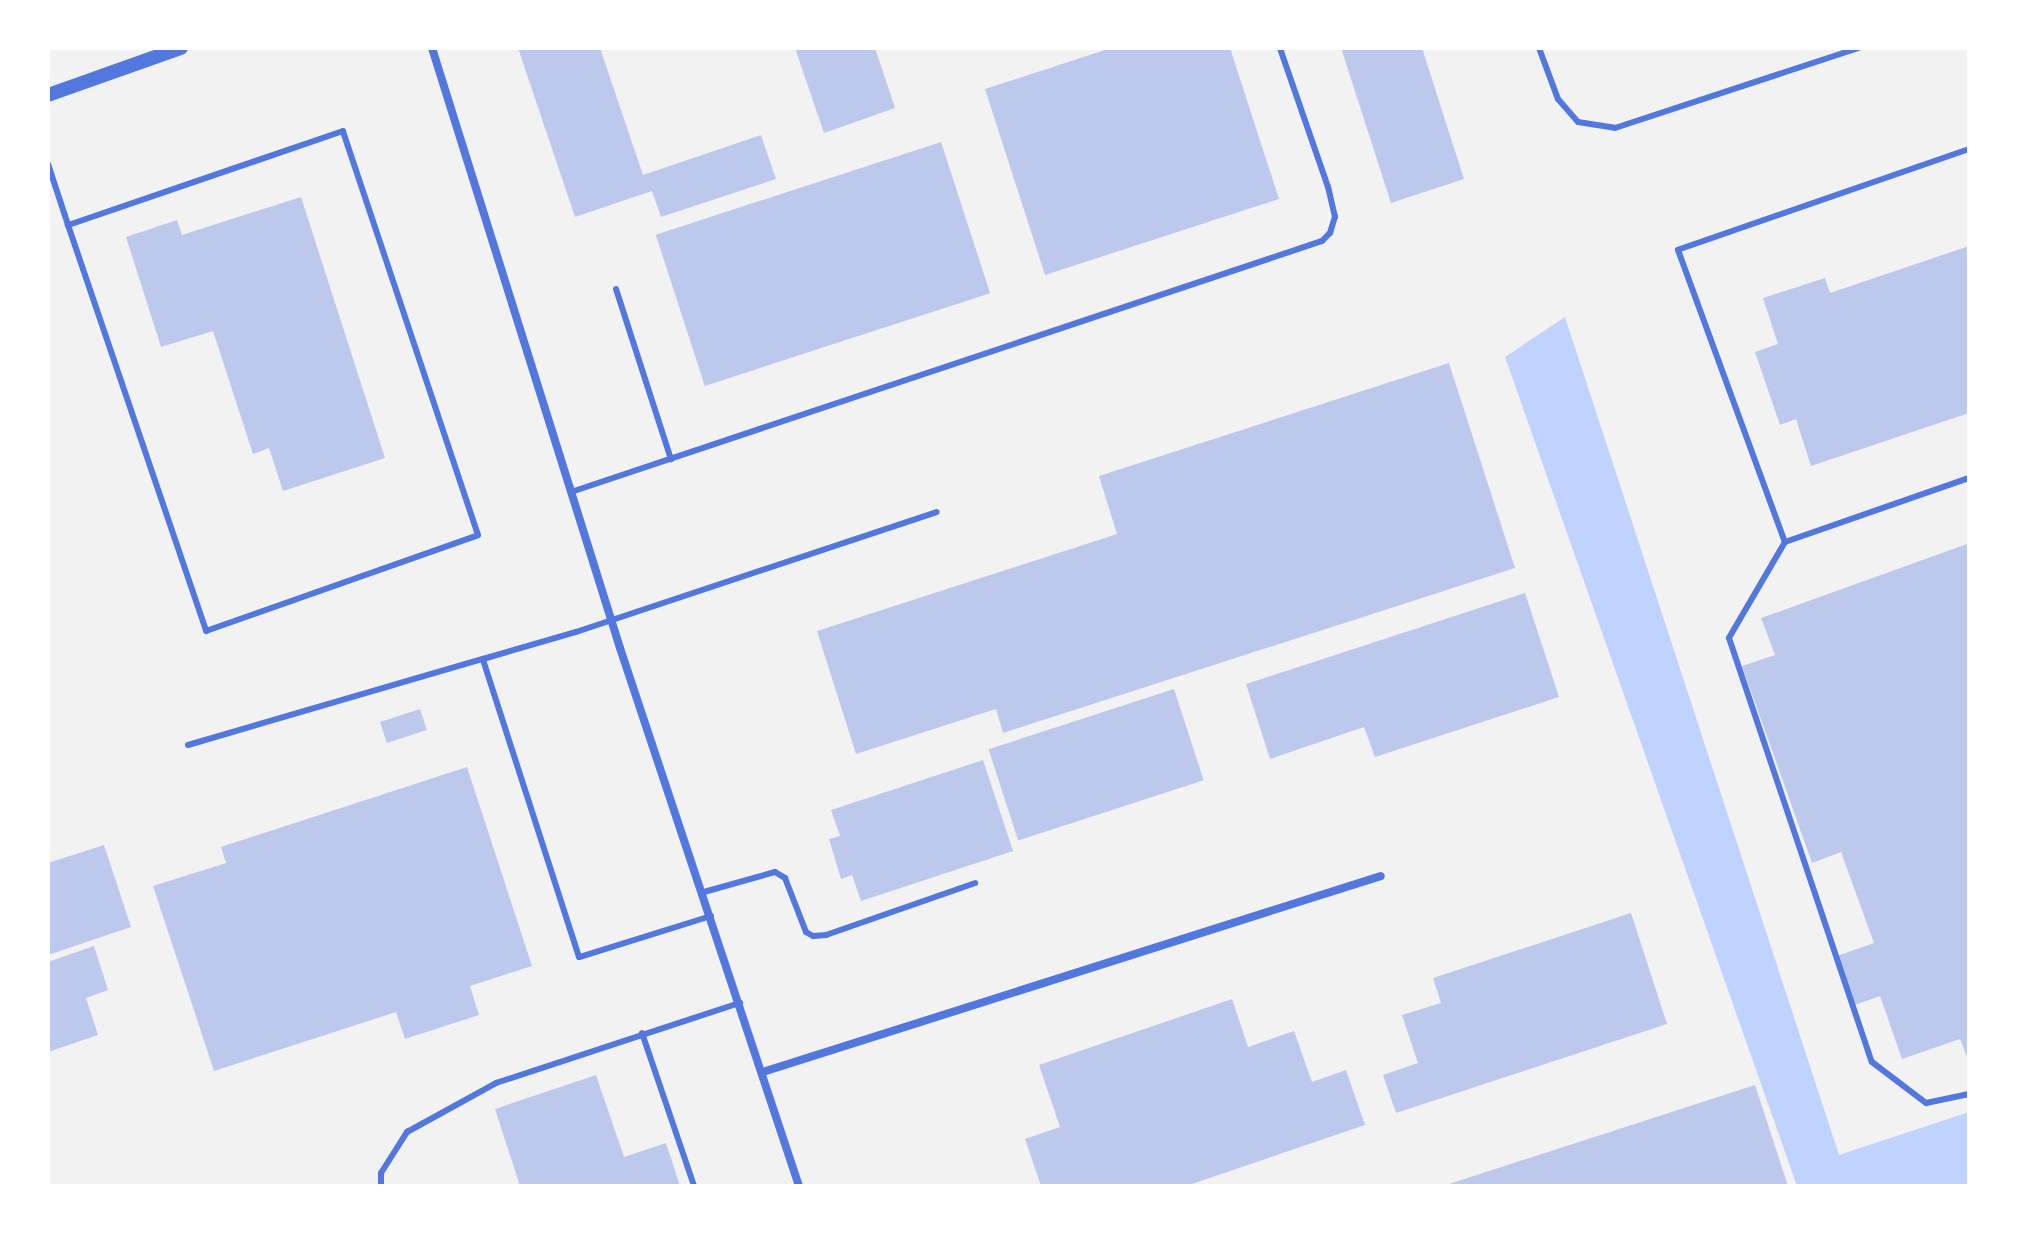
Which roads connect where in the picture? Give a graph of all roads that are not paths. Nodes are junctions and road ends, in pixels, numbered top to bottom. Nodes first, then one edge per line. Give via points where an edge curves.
1 (181, 48) edge
2 (432, 48) edge
3 (1280, 48) edge
4 (1539, 48) edge
5 (1859, 48) edge
6 (48, 95) edge
7 (1969, 149) edge
8 (48, 164) edge
9 (68, 225) junction
10 (616, 289) dead end
11 (671, 459) junction
12 (1969, 478) edge
13 (571, 492) junction
14 (937, 512) dead end
15 (1785, 542) junction
16 (611, 619) junction
17 (483, 659) junction
18 (188, 745) dead end
19 (1381, 876) dead end
20 (975, 883) dead end
21 (704, 892) junction
22 (711, 916) junction
23 (740, 1003) junction
24 (642, 1033) junction
25 (763, 1072) junction
26 (1969, 1094) edge
27 (381, 1186) edge
28 (694, 1186) edge
29 (799, 1186) edge

1 - 6 street
2 - 13 street
3 - 11 lane via 1335,217 1322,241
4 - 5 lane via 1558,99 1578,122 1615,128
7 - 15 lane via 1678,250
8 - 9 lane
9 - 9 lane via 206,631 478,535 343,131
10 - 11 lane
11 - 13 lane
12 - 15 lane
13 - 16 street
14 - 16 lane
15 - 26 lane via 1729,638 1872,1062 1926,1103
16 - 17 lane
16 - 21 street
17 - 18 lane
17 - 22 lane via 579,957
19 - 25 street
20 - 21 lane via 813,936 806,932 785,878 775,872
21 - 22 street
22 - 23 street
23 - 24 lane
23 - 25 street
24 - 27 lane via 496,1083 407,1132 381,1173
24 - 28 lane
25 - 29 street

